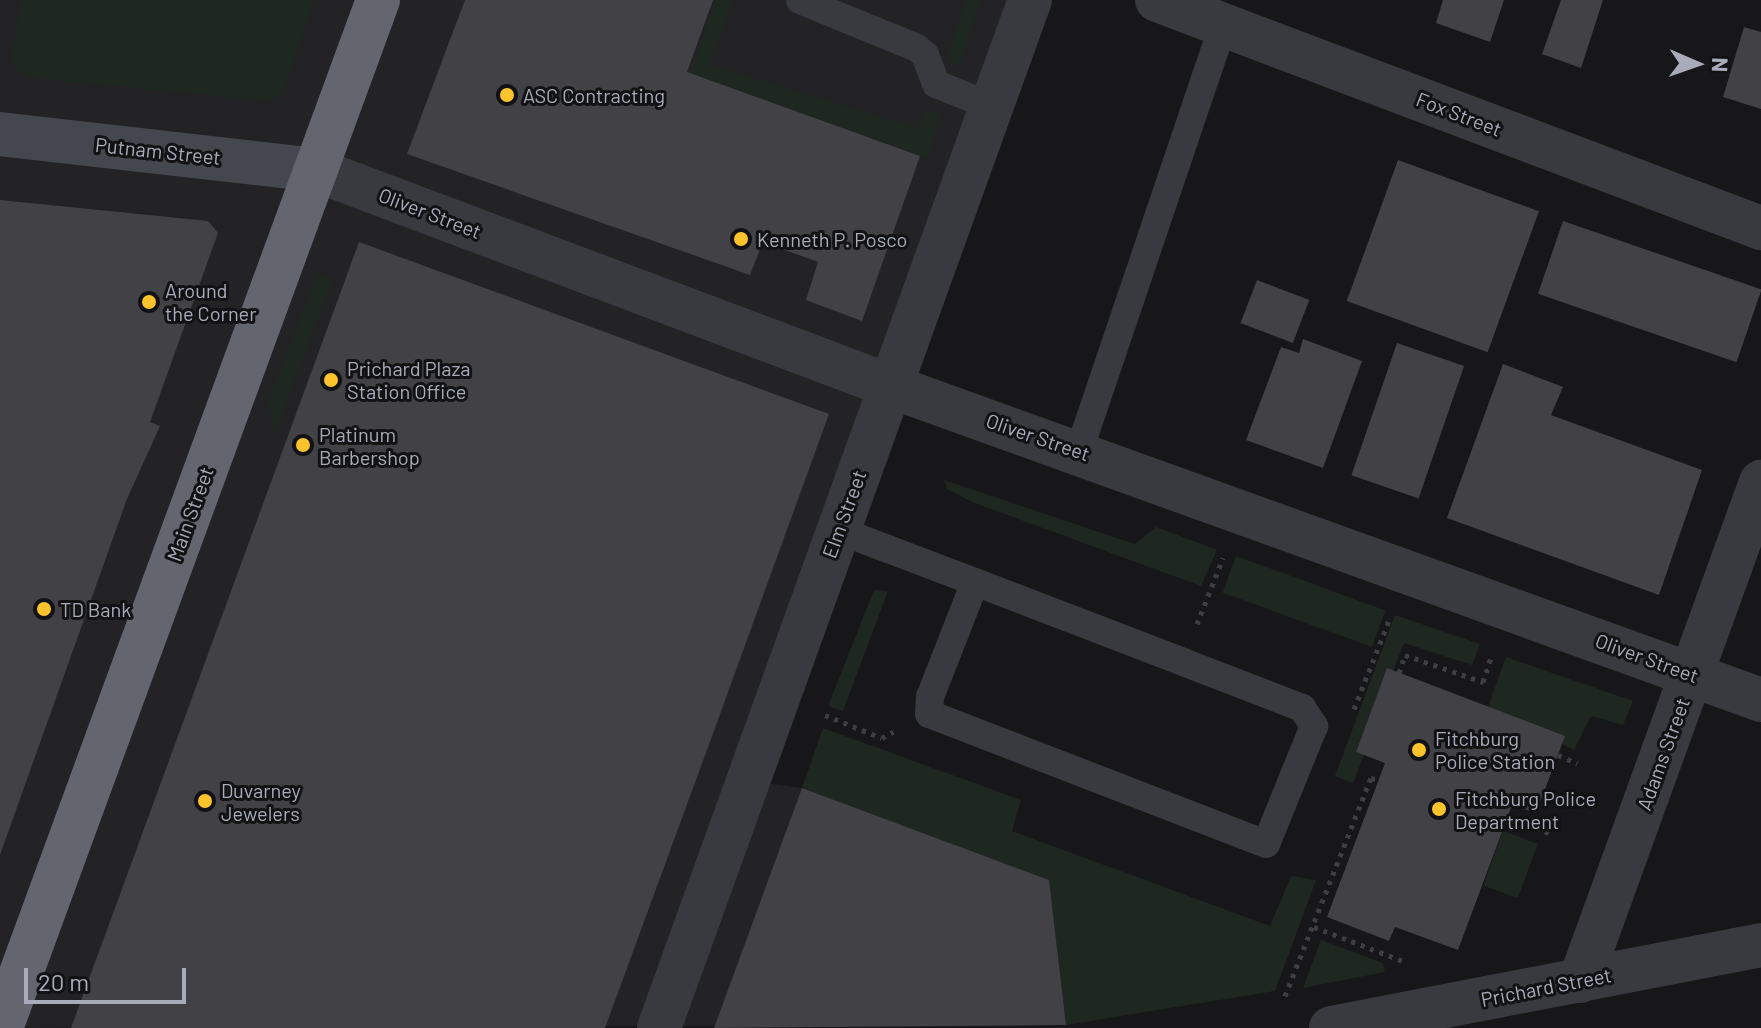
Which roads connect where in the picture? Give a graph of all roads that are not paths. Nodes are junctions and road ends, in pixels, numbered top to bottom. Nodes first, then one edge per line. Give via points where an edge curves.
1 (378, 0) edge
2 (800, 0) edge
3 (1030, 0) edge
4 (1157, 0) edge
5 (1223, 25) junction
6 (991, 106) junction
7 (0, 134) edge
8 (316, 170) junction
9 (1761, 228) edge
10 (890, 386) junction
11 (1079, 451) junction
12 (1761, 482) edge
13 (838, 530) junction
14 (975, 582) junction
15 (1692, 674) junction
16 (1761, 700) edge
17 (1761, 945) edge
18 (1580, 981) junction
19 (1, 1028) edge
20 (659, 1028) edge
21 (1331, 1028) edge

1 - 8 highway, Main Street
2 - 6 lane via 917,48 936,84
3 - 6 street, Elm Street
4 - 5 street, Fox Street
5 - 9 street, Fox Street
5 - 11 lane
6 - 10 street, Elm Street
7 - 8 main road, Putnam Street
8 - 10 street, Oliver Street
8 - 19 highway, Main Street
10 - 11 street, Oliver Street
10 - 13 street, Elm Street
11 - 15 street, Oliver Street
12 - 15 street, Adams Street
13 - 14 lane
13 - 20 street, Elm Street
14 - 14 lane via 1302,708 1314,726 1266,844 929,714 930,697
15 - 16 street, Oliver Street
15 - 18 street, Adams Street
17 - 18 street, Prichard Street
18 - 21 street, Prichard Street

